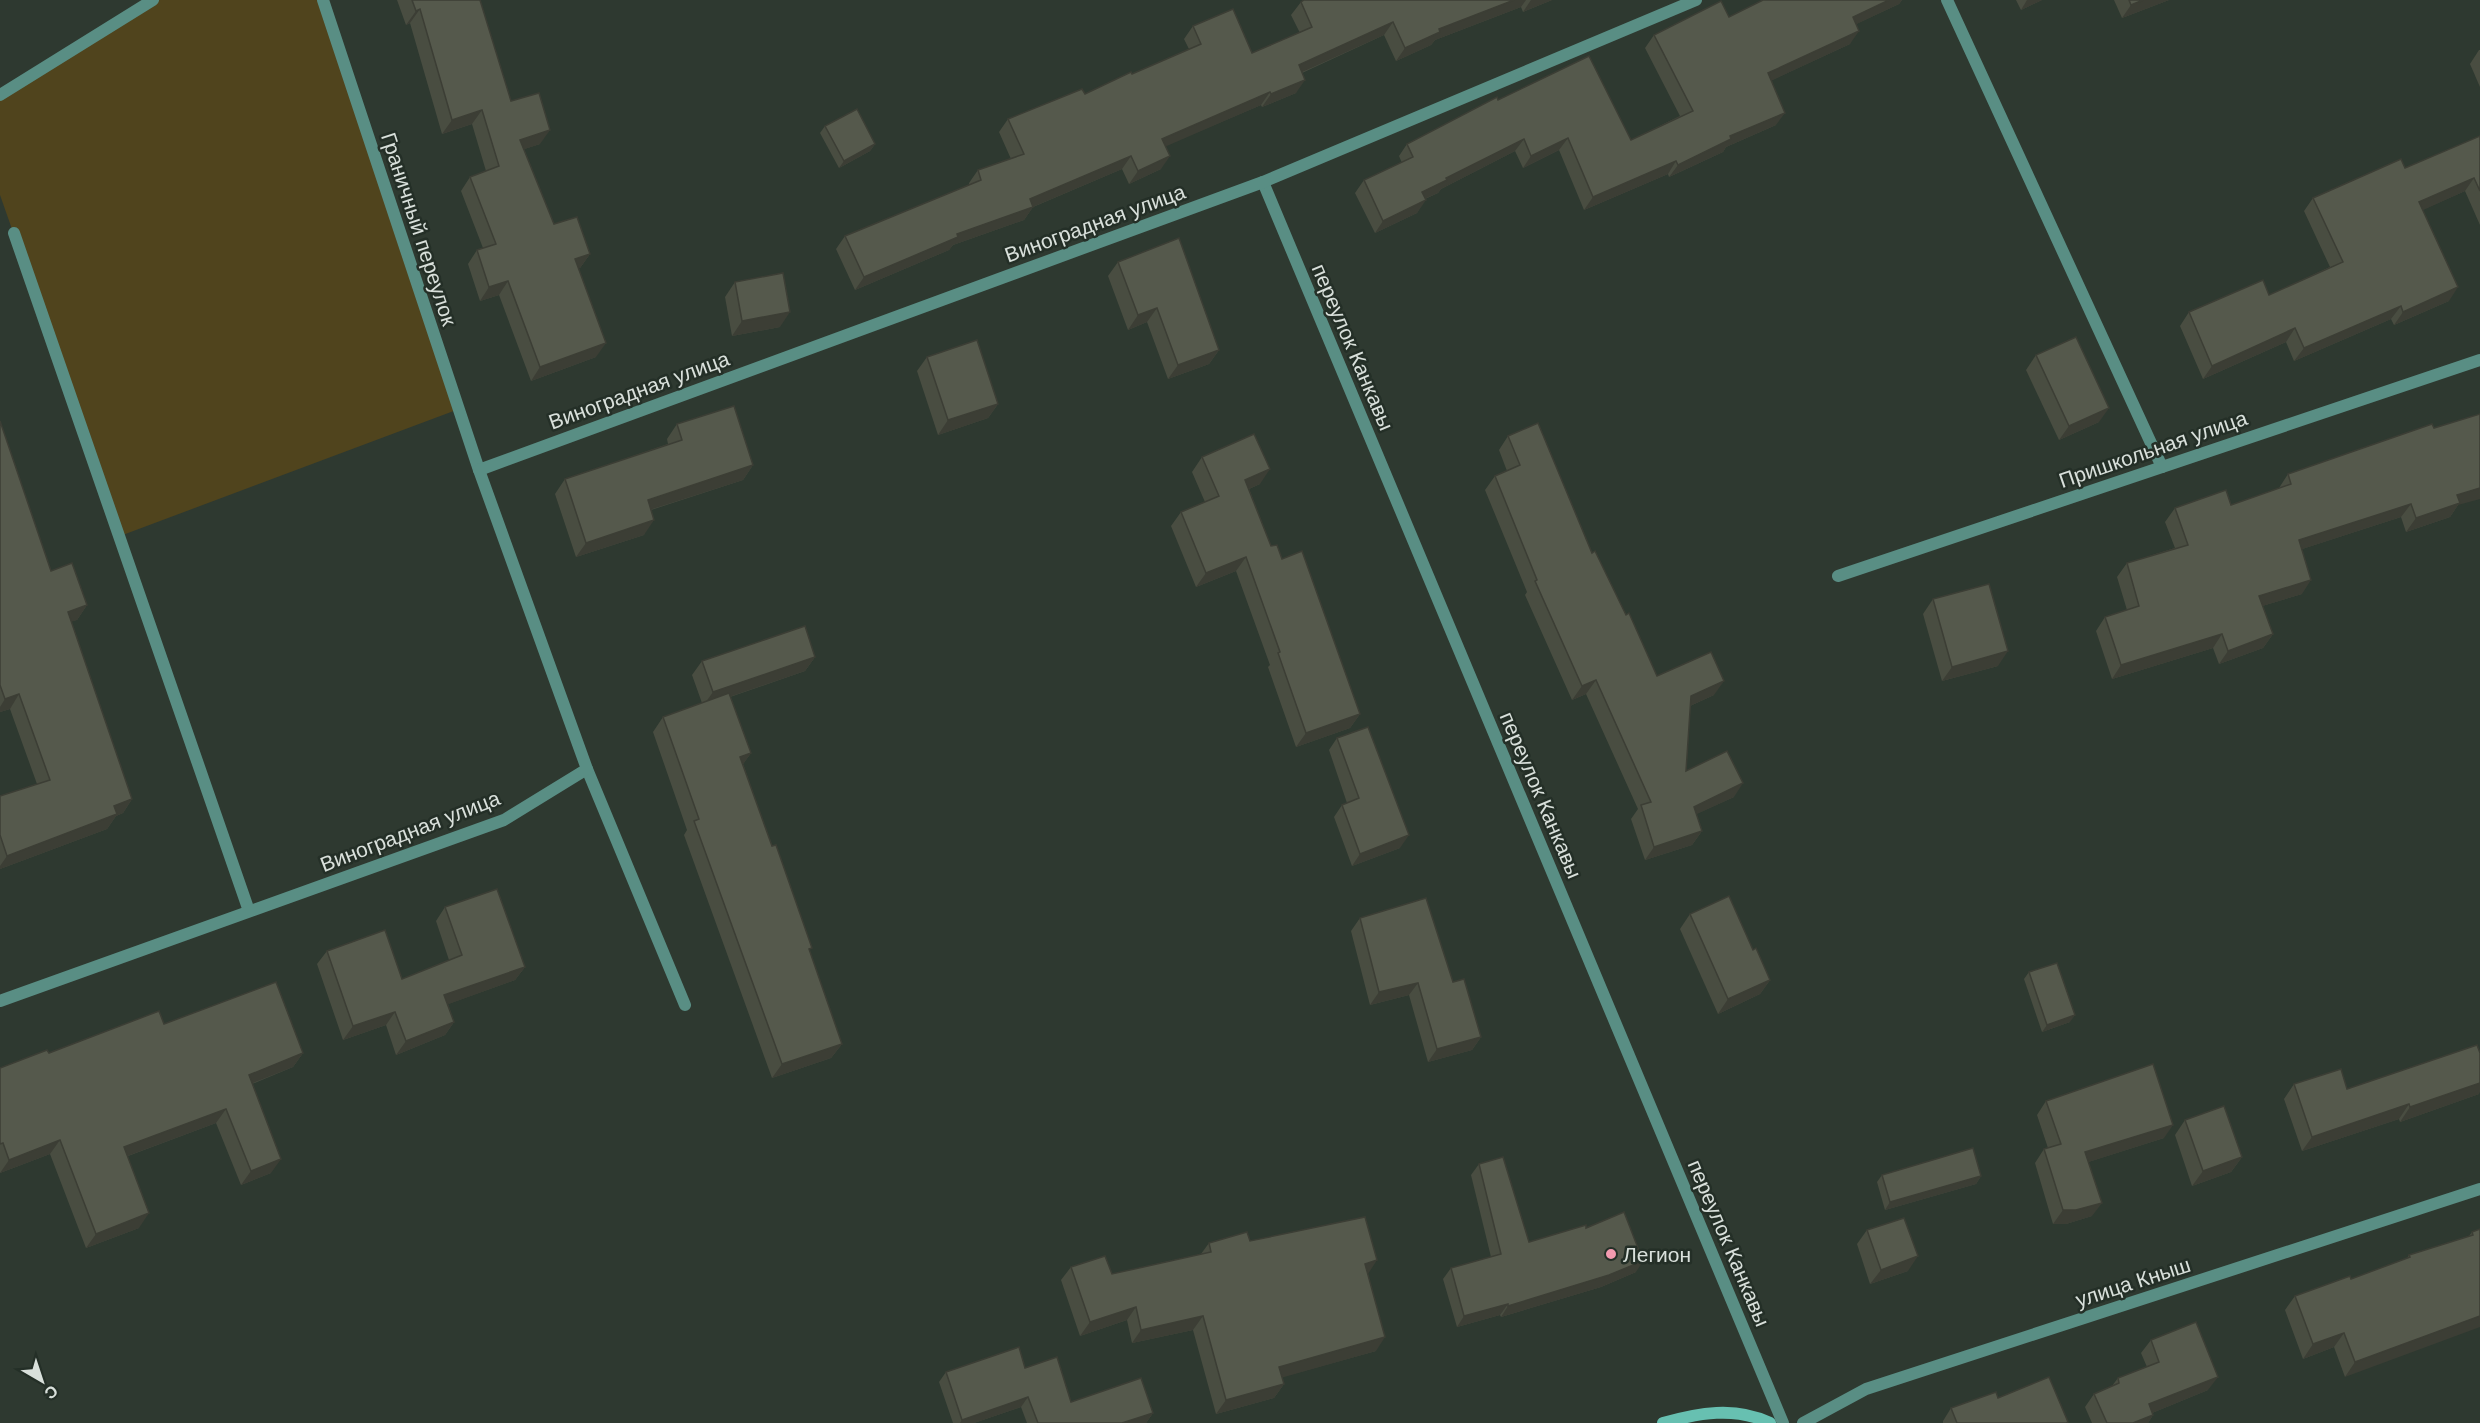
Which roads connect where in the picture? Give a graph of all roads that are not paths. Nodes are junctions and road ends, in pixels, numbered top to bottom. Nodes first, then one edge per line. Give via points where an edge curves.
1 (153, 0) edge
2 (323, 0) edge
3 (1696, 0) edge
4 (1947, 0) edge
5 (0, 95) edge
6 (1263, 182) junction
7 (14, 233) dead end
8 (2480, 360) edge
9 (2162, 467) junction
10 (479, 470) junction
11 (1838, 576) dead end
12 (586, 769) junction
13 (249, 911) junction
14 (0, 1000) edge
15 (684, 1005) dead end
16 (2480, 1189) edge
17 (1663, 1423) edge
18 (1770, 1423) edge
19 (1784, 1423) edge
20 (1803, 1423) edge

1 - 5 street
2 - 10 street, Граничный переулок
3 - 6 street, Виноградная улица
4 - 9 street
6 - 10 street, Виноградная улица
6 - 19 street, переулок Канкавы
7 - 13 street
8 - 9 street, Пришкольная улица
9 - 11 street, Пришкольная улица
10 - 12 street
12 - 13 street, Виноградная улица via 504,820
12 - 15 street
13 - 14 street, Виноградная улица
16 - 20 street, улица Кныш via 1866,1389
17 - 18 street via 1713,1412 1746,1415

